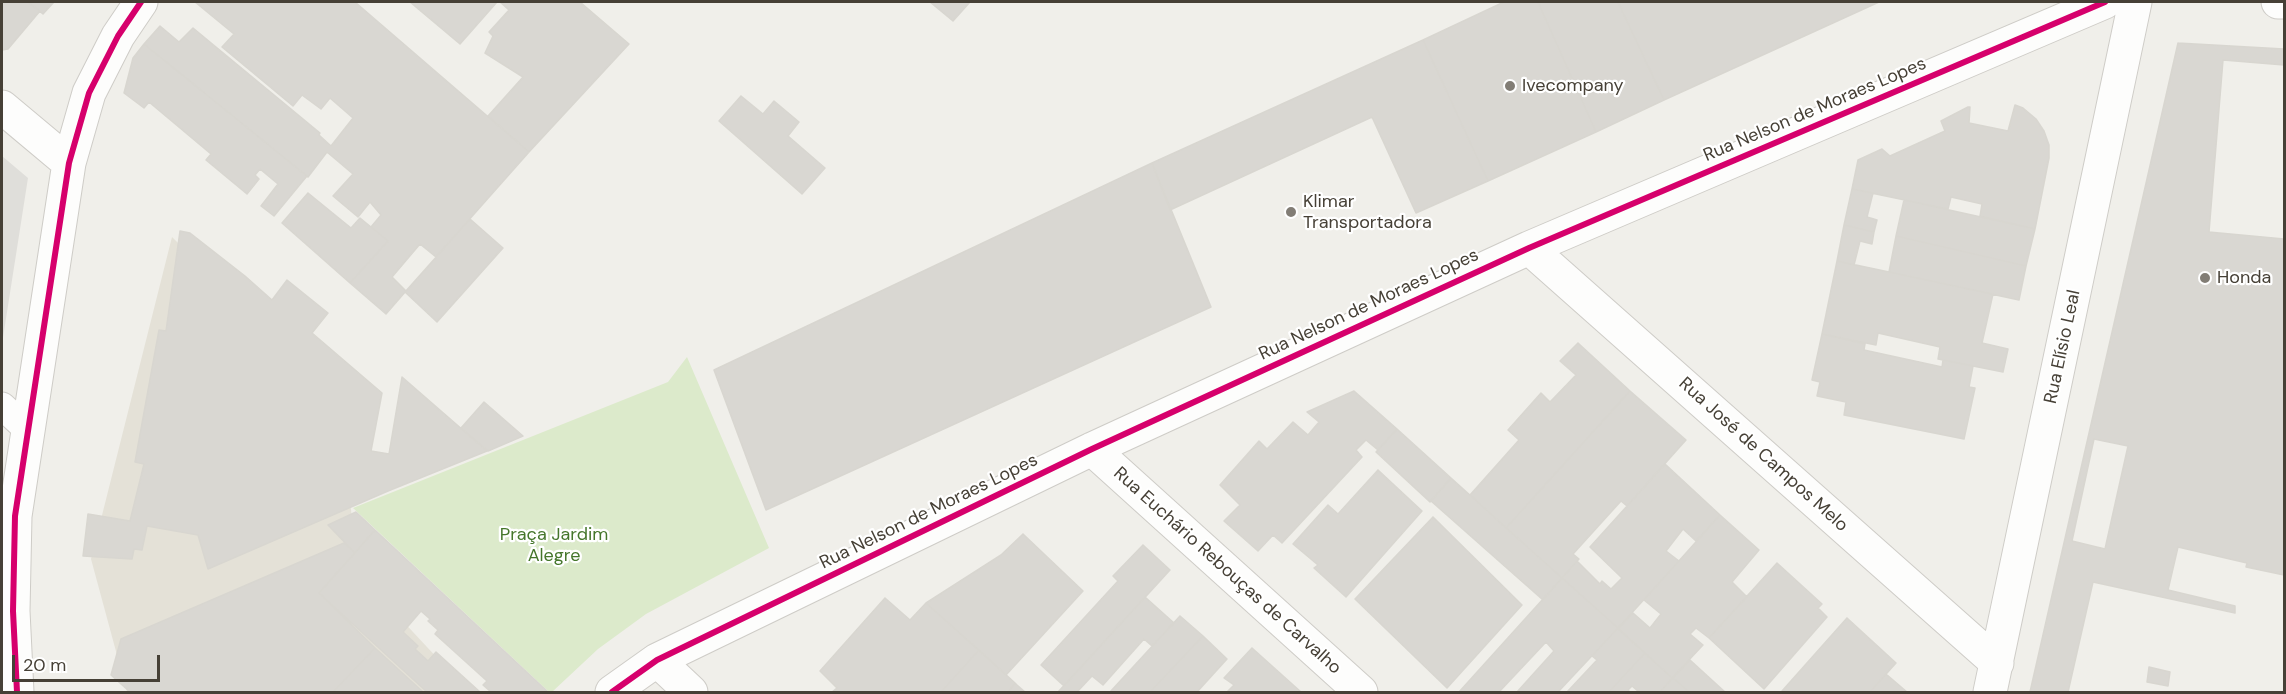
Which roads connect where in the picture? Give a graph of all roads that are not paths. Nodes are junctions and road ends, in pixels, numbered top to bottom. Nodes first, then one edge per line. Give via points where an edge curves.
1 (141, 2) edge
2 (2105, 2) edge
3 (2135, 2) edge
4 (2278, 2) edge
5 (2284, 2) edge
6 (2, 107) edge
7 (69, 163) junction
8 (1529, 248) junction
9 (2, 406) edge
10 (28, 430) junction
11 (1092, 449) junction
12 (657, 660) junction
13 (1994, 678) edge
14 (17, 693) edge
15 (612, 693) edge
16 (692, 693) edge
17 (1361, 693) edge

1 - 7 street via 118,36 89,93
2 - 8 street, Rua Nelson de Moraes Lopes
3 - 13 street, Rua Elísio Leal
4 - 5 street
6 - 7 street
7 - 10 street
8 - 11 street, Rua Nelson de Moraes Lopes
8 - 13 street, Rua José de Campos Melo
9 - 10 lane
10 - 14 street via 15,516 13,611
11 - 12 street, Rua Nelson de Moraes Lopes
11 - 17 street, Rua Euchário Rebouças de Carvalho
12 - 15 street, Rua Nelson de Moraes Lopes
12 - 16 street

